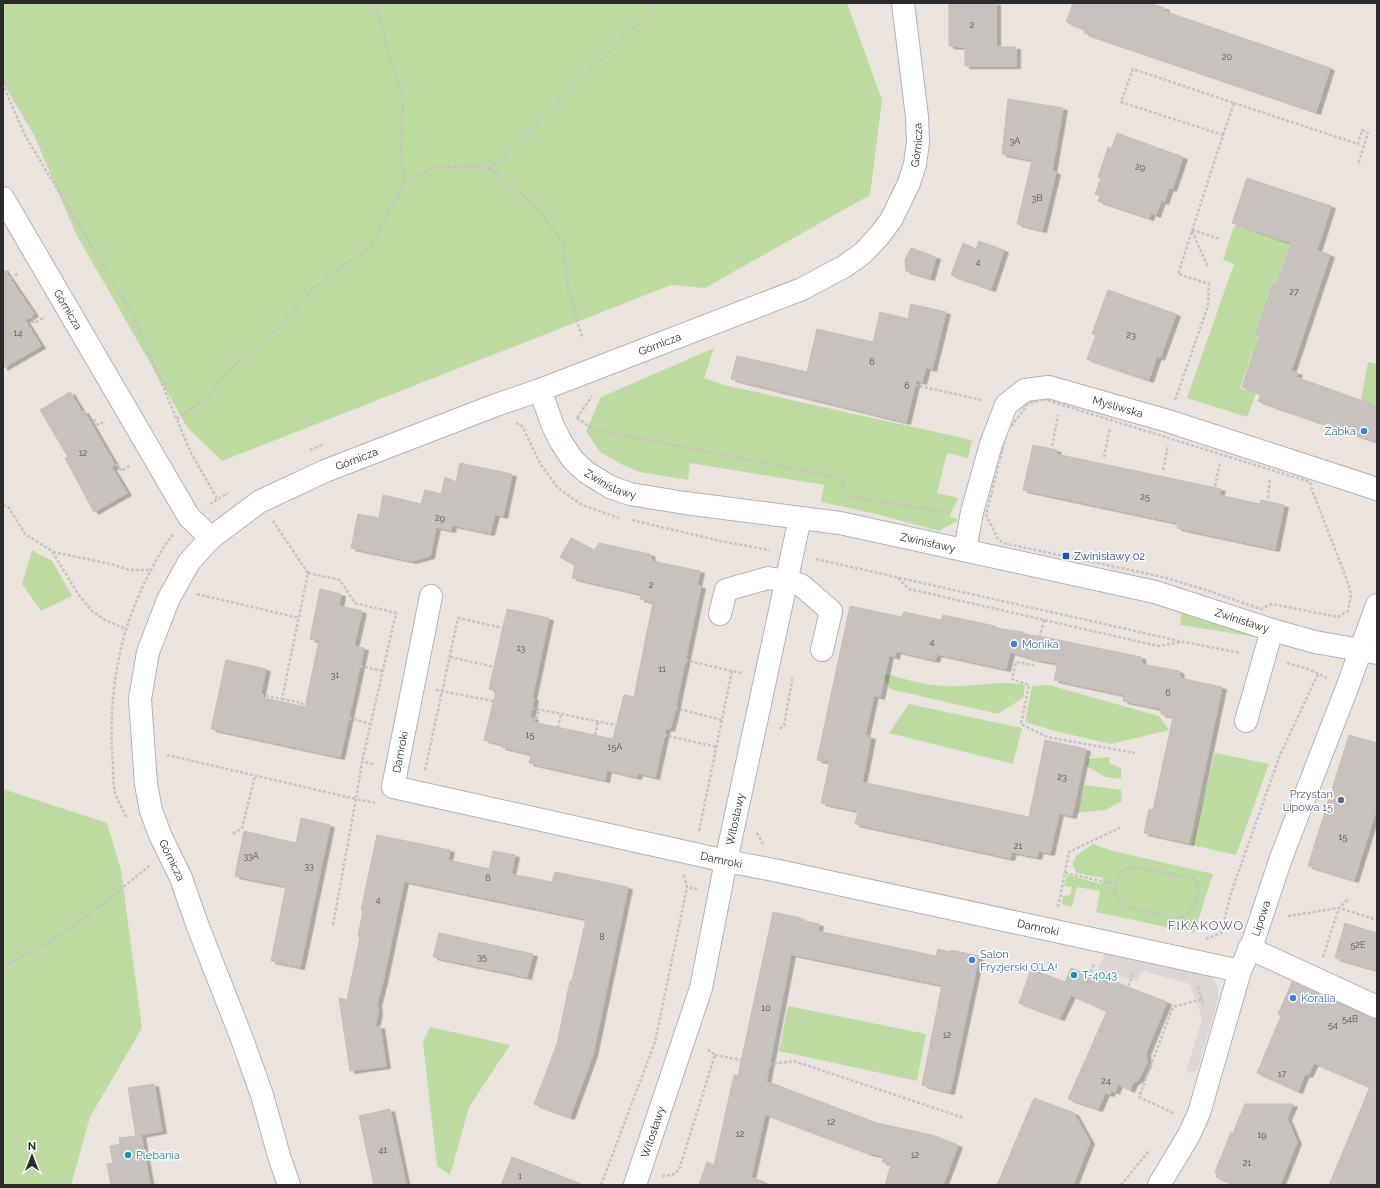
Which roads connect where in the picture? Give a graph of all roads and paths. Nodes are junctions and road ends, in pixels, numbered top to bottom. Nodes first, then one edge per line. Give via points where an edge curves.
1 (374, 3) edge
2 (903, 3) edge
3 (654, 8) dead end
4 (3, 74) edge
5 (4, 90) edge
6 (1234, 103) junction
7 (1223, 135) junction
8 (1358, 165) dead end
9 (490, 170) junction
10 (404, 183) junction
11 (3, 199) edge
12 (1192, 230) junction
13 (1208, 231) dead end
14 (1207, 235) junction
15 (1220, 239) dead end
16 (1208, 267) dead end
17 (25, 270) dead end
18 (5, 272) dead end
19 (50, 313) dead end
20 (30, 316) dead end
21 (582, 337) dead end
22 (915, 385) dead end
23 (540, 390) junction
24 (594, 394) dead end
25 (1060, 404) junction
26 (1006, 405) junction
27 (94, 419) dead end
28 (177, 419) junction
29 (107, 420) dead end
30 (1111, 420) junction
31 (509, 423) dead end
32 (1169, 430) junction
33 (526, 434) dead end
34 (330, 442) dead end
35 (1052, 446) dead end
36 (308, 450) dead end
37 (1222, 455) junction
38 (1104, 457) dead end
39 (117, 464) dead end
40 (132, 464) dead end
41 (1163, 470) dead end
42 (1272, 470) junction
43 (1215, 486) dead end
44 (1377, 488) edge
45 (234, 490) dead end
46 (1268, 498) dead end
47 (218, 500) junction
48 (3, 505) edge
49 (953, 508) dead end
50 (276, 515) dead end
51 (986, 515) dead end
52 (189, 517) junction
53 (800, 518) junction
54 (211, 538) junction
55 (965, 550) junction
56 (52, 552) junction
57 (151, 570) junction
58 (308, 573) junction
59 (787, 581) junction
60 (198, 588) dead end
61 (431, 596) dead end
62 (1377, 605) edge
63 (720, 614) dead end
64 (1321, 614) dead end
65 (299, 618) junction
66 (1044, 620) junction
67 (503, 628) dead end
68 (126, 629) junction
69 (1272, 630) junction
70 (1184, 642) junction
71 (822, 650) dead end
72 (1369, 652) edge
73 (450, 657) junction
74 (1264, 657) junction
75 (685, 660) dead end
76 (360, 666) dead end
77 (494, 667) dead end
78 (746, 667) dead end
79 (1308, 669) dead end
80 (732, 671) junction
81 (383, 672) junction
82 (414, 685) junction
83 (443, 691) junction
84 (261, 695) dead end
85 (282, 699) junction
86 (493, 701) dead end
87 (302, 706) dead end
88 (532, 708) dead end
89 (675, 708) dead end
90 (539, 710) junction
91 (561, 714) junction
92 (349, 718) dead end
93 (722, 720) junction
94 (1246, 721) dead end
95 (598, 722) junction
96 (371, 724) junction
97 (619, 726) junction
98 (625, 727) dead end
99 (558, 728) dead end
100 (534, 729) dead end
101 (595, 735) dead end
102 (664, 735) dead end
103 (615, 747) dead end
104 (717, 747) junction
105 (1135, 753) dead end
106 (165, 754) dead end
107 (362, 762) junction
108 (397, 769) junction
109 (255, 776) junction
110 (356, 799) junction
111 (379, 804) dead end
112 (130, 824) dead end
113 (1121, 827) dead end
114 (692, 829) dead end
115 (233, 834) dead end
116 (726, 861) junction
117 (149, 865) dead end
118 (682, 868) dead end
119 (1065, 873) junction
120 (1114, 884) junction
121 (687, 887) junction
122 (720, 892) junction
123 (1349, 898) dead end
124 (1339, 908) junction
125 (1058, 909) dead end
126 (1285, 916) dead end
127 (1377, 920) edge
128 (333, 925) dead end
129 (1200, 941) dead end
130 (1249, 948) junction
131 (1094, 963) dead end
132 (1320, 964) dead end
133 (3, 966) edge
134 (1137, 966) dead end
135 (1240, 971) junction
136 (1197, 985) dead end
137 (1128, 986) dead end
138 (1202, 999) junction
139 (1377, 1007) edge
140 (1058, 1008) dead end
141 (1205, 1010) dead end
142 (703, 1044) dead end
143 (715, 1055) junction
144 (1176, 1114) dead end
145 (964, 1118) dead end
146 (1154, 1147) dead end
147 (656, 1176) dead end
148 (289, 1185) edge
149 (601, 1185) edge
150 (635, 1185) edge
151 (1121, 1185) edge
152 (1159, 1185) edge

1 - 10 path via 403,99
2 - 23 street, Górnicza via 918,142 909,183 892,220 879,236 863,253 845,266 802,289
3 - 9 path
4 - 5 path
5 - 28 path via 26,137 133,315
6 - 7 path
6 - 7 path via 1133,69 1121,102
6 - 8 path via 1358,144 1362,130 1368,132
7 - 12 path
9 - 10 path via 475,166 433,168
9 - 21 path via 534,204 563,243 568,290
10 - 28 path via 371,246 313,290 261,345 231,368 206,398
11 - 52 street, Górnicza
12 - 14 path
12 - 16 path
12 - 32 path via 1178,274 1209,284 1208,306
13 - 14 path
14 - 15 path
17 - 18 path via 9,279
19 - 20 path via 34,323
22 - 26 path
23 - 53 street, Zwinisławy via 565,450 586,472 610,487 630,494
23 - 54 street, Górnicza via 496,404 325,471 260,502
24 - 49 path via 577,418 594,429 841,478 846,496 943,512
25 - 30 path
25 - 35 path
25 - 51 path via 1043,399 1028,404 1007,432
26 - 32 street, Myśliwska via 1025,390 1049,387
26 - 55 street via 991,444 972,512
27 - 29 path via 98,425
28 - 47 path via 191,453
30 - 32 path
30 - 38 path
31 - 33 path via 522,426
32 - 37 path
32 - 41 path
32 - 44 street, Myśliwska
34 - 36 path
37 - 42 path
37 - 43 path
39 - 40 path via 121,470
42 - 46 path
42 - 64 path via 1310,482 1347,580 1351,594 1348,611 1338,617
45 - 47 path
47 - 52 path
48 - 56 path via 9,508 25,534
50 - 58 path via 270,519
52 - 54 street, Górnicza
52 - 57 path via 167,541
53 - 55 street, Zwinisławy via 840,523
53 - 59 street, Witosławy
54 - 148 street, Górnicza via 189,562 168,600 148,652 140,699 146,784 153,817 181,878 242,1038
55 - 69 street, Zwinisławy via 1155,592
56 - 57 path via 129,570
56 - 68 path via 78,594 92,611
57 - 68 path
58 - 65 path
58 - 81 path via 340,580 355,603 396,613
59 - 63 street via 768,578 726,590
59 - 71 street via 802,585 831,611
59 - 116 street, Witosławy
60 - 65 path via 195,593
61 - 82 street, Damroki
62 - 72 street
65 - 85 path
66 - 70 path via 1158,646
66 - 70 path via 909,589 897,577
66 - 105 path via 1033,665 1016,662 1013,673 1012,679 1029,685 1021,724 1047,737
67 - 73 path via 458,618
68 - 112 path via 113,688 111,746 115,792
69 - 72 street, Zwinisławy via 1315,642
69 - 74 street
70 - 74 path
72 - 130 street, Lipowa via 1281,858
73 - 77 path
73 - 83 path
74 - 94 street
75 - 80 path
76 - 81 path
78 - 80 path via 745,674
79 - 129 path via 1318,674 1280,755 1231,893 1221,934
80 - 93 path
81 - 96 path
82 - 83 path
82 - 108 street, Damroki
83 - 86 path
83 - 108 path via 424,774
84 - 85 path
85 - 87 path via 302,703
88 - 90 path
89 - 93 path
90 - 91 path
90 - 100 path
91 - 95 path
91 - 99 path
92 - 96 path
93 - 104 path
95 - 97 path
95 - 101 path
96 - 107 path
97 - 98 path
97 - 103 path
102 - 104 path
104 - 114 path via 699,831
106 - 109 path
107 - 108 path
107 - 110 path
108 - 116 street, Damroki via 394,787
109 - 110 path
109 - 115 path via 242,828
110 - 111 path
110 - 128 path
113 - 119 path via 1069,852
116 - 122 street, Witosławy
116 - 135 street, Damroki
117 - 133 path via 102,904 51,941
118 - 121 path
119 - 120 path
119 - 125 path
120 - 120 path via 1116,897 1124,906 1177,918 1189,914 1198,893 1197,882 1193,878 1133,867 1119,874
121 - 122 path
121 - 149 path via 655,1042
122 - 150 street, Witosławy via 701,988
123 - 124 path
124 - 126 path
124 - 127 path
124 - 132 path
130 - 135 street, Lipowa
130 - 139 street
131 - 140 path via 1080,997 1066,992
134 - 137 path
135 - 152 street, Lipowa via 1199,1113
136 - 138 path
138 - 141 path
138 - 144 path via 1174,1007 1139,1097
142 - 143 path
143 - 145 path via 764,1065 794,1061
143 - 147 path via 679,1170 672,1175
146 - 151 path

